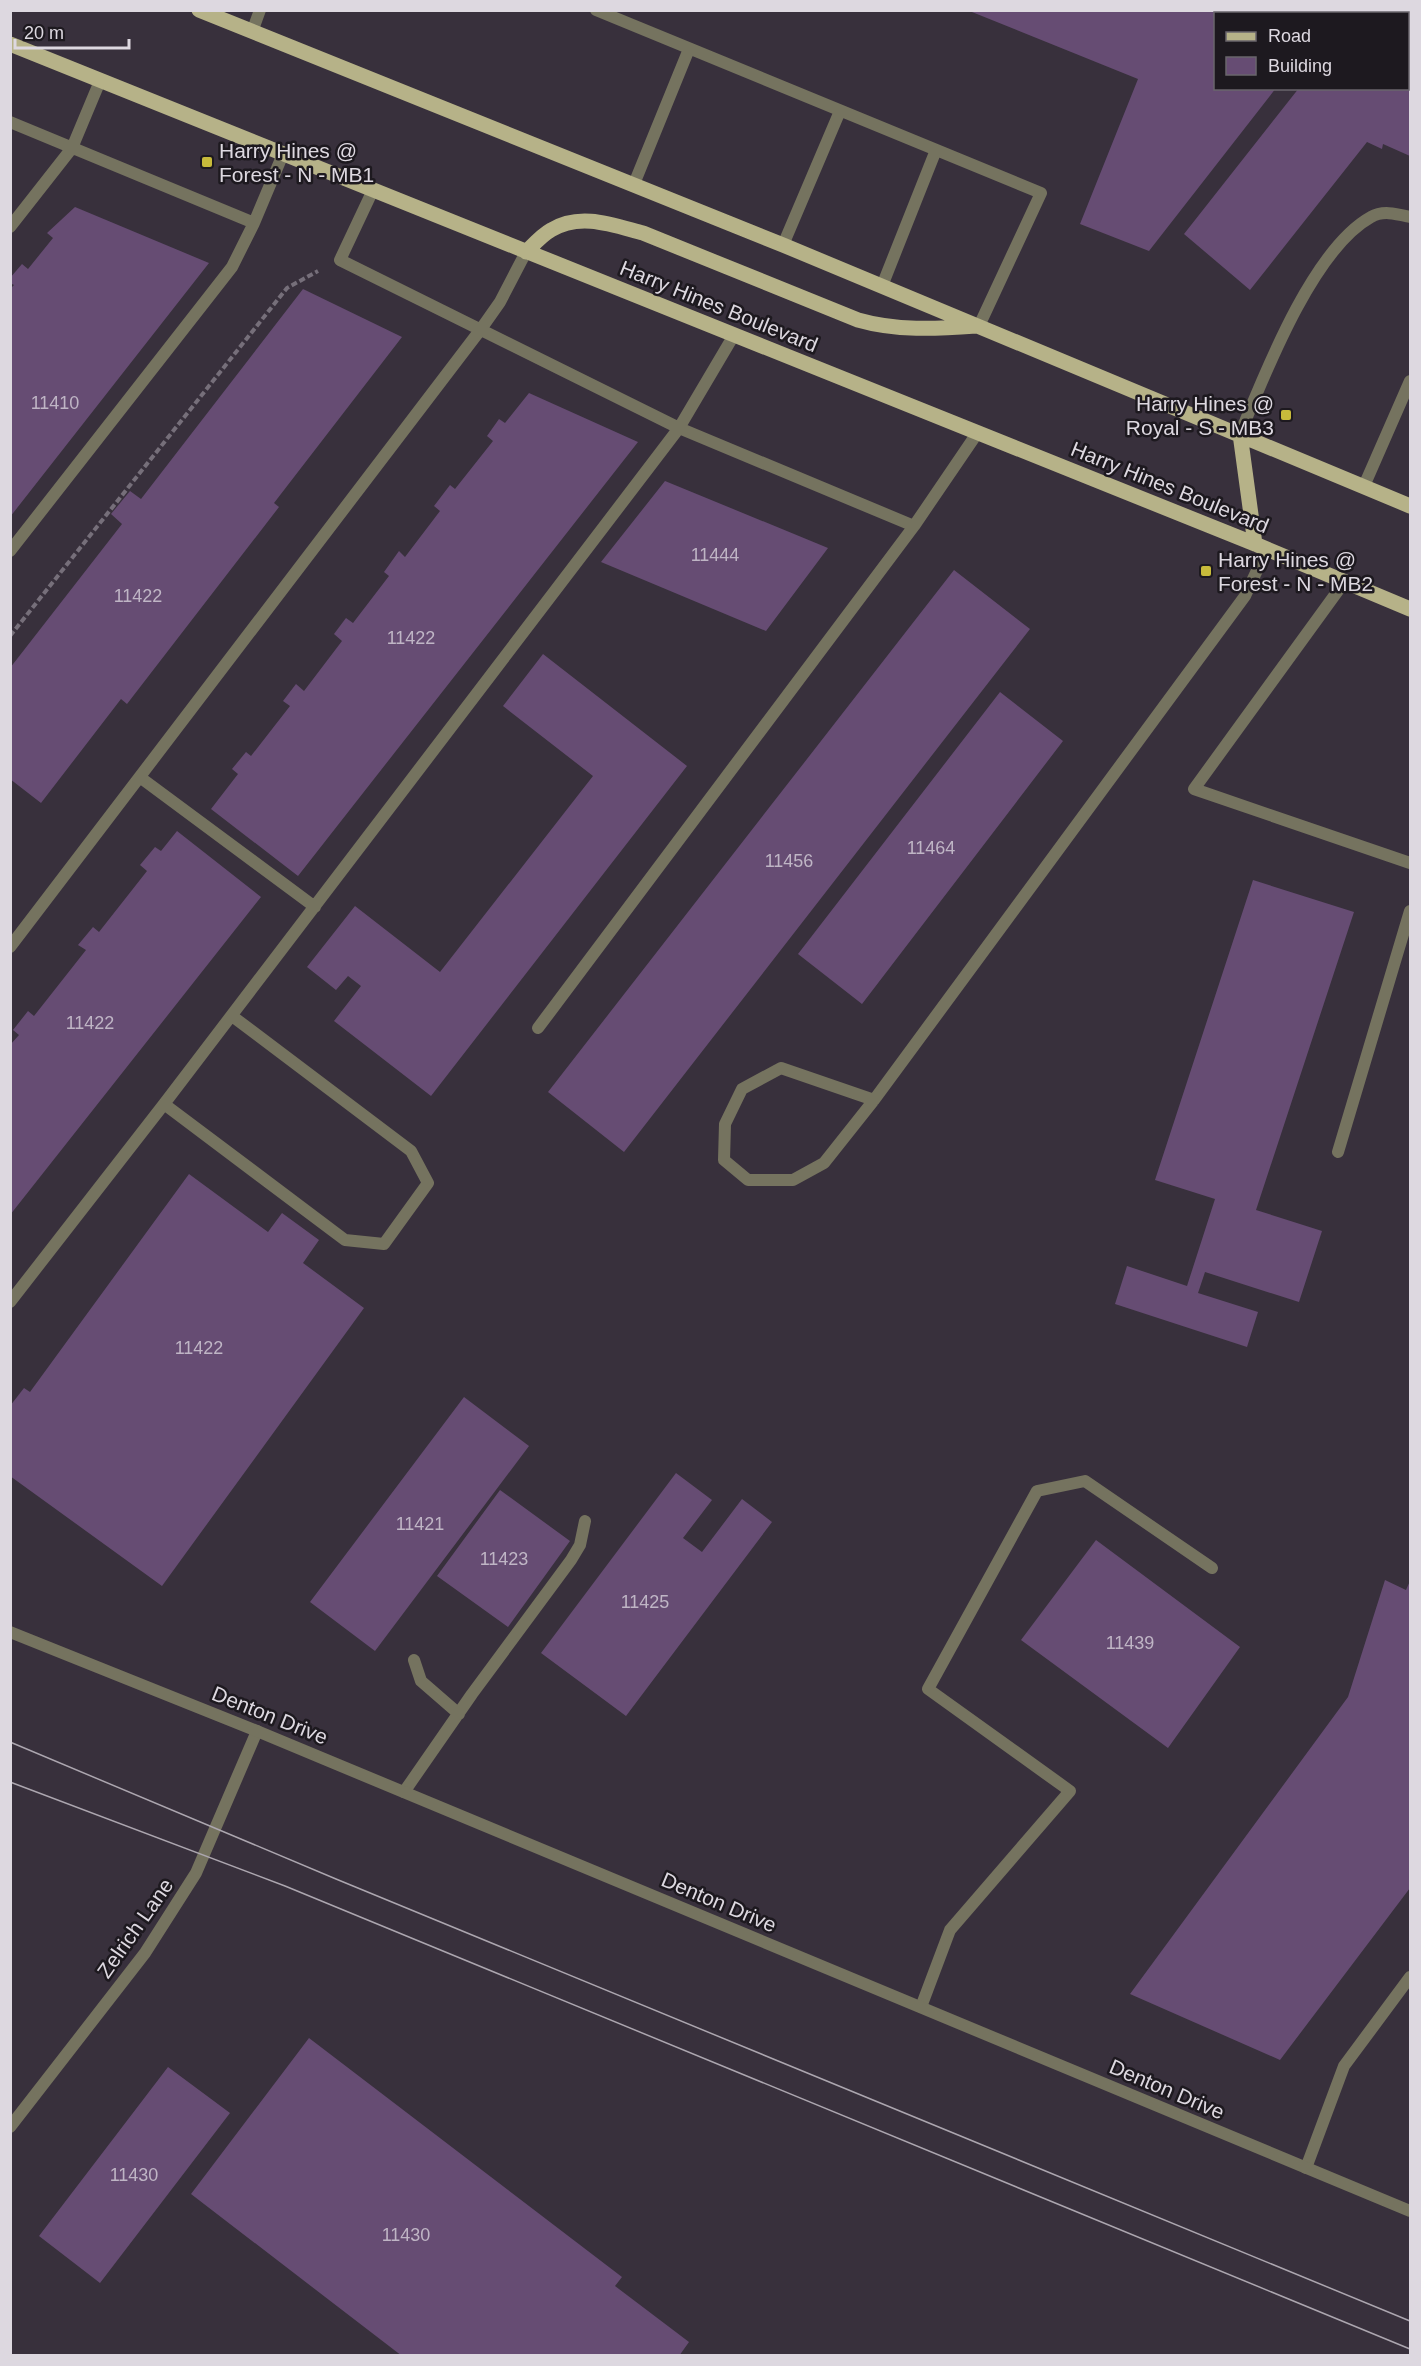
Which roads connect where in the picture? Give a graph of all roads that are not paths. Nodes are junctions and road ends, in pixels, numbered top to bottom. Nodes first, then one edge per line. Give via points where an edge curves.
1 (199, 10) edge
2 (260, 10) edge
3 (596, 10) edge
4 (252, 32) junction
5 (10, 44) edge
6 (689, 49) junction
7 (100, 81) junction
8 (840, 111) junction
9 (10, 122) edge
10 (72, 148) junction
11 (936, 150) junction
12 (283, 154) junction
13 (634, 184) junction
14 (373, 190) junction
15 (1410, 217) edge
16 (254, 223) junction
17 (10, 227) edge
18 (783, 245) junction
19 (526, 252) junction
20 (882, 286) junction
21 (979, 326) junction
22 (481, 329) junction
23 (734, 335) junction
24 (1410, 381) edge
25 (679, 428) junction
26 (978, 432) junction
27 (1240, 434) junction
28 (1364, 486) junction
29 (1410, 506) edge
30 (914, 526) junction
31 (1261, 546) junction
32 (10, 551) edge
33 (1345, 581) junction
34 (1410, 609) edge
35 (141, 778) junction
36 (1410, 863) edge
37 (315, 907) junction
38 (1410, 911) edge
39 (10, 947) edge
40 (232, 1016) junction
41 (538, 1028) dead end
42 (874, 1100) junction
43 (164, 1104) junction
44 (1338, 1152) dead end
45 (10, 1302) edge
46 (585, 1521) dead end
47 (1212, 1568) dead end
48 (10, 1632) edge
49 (414, 1660) dead end
50 (459, 1714) junction
51 (257, 1731) junction
52 (404, 1792) junction
53 (1410, 1977) edge
54 (921, 2007) junction
55 (10, 2127) edge
56 (1306, 2168) junction
57 (1410, 2211) edge

1 - 4 main road
2 - 4 street
3 - 6 street
4 - 13 main road
5 - 7 main road, Harry Hines Boulevard
6 - 8 street
6 - 13 street
7 - 10 street
7 - 12 main road, Harry Hines Boulevard
8 - 11 street
8 - 18 street
9 - 10 street
10 - 16 street
10 - 17 street
11 - 20 street
11 - 21 street via 1041,193
12 - 14 main road, Harry Hines Boulevard
12 - 16 street
13 - 18 main road
14 - 19 main road, Harry Hines Boulevard
14 - 22 street via 340,260
15 - 27 street via 1391,212 1372,216 1330,254 1282,335
16 - 32 street via 232,267
18 - 20 main road
19 - 21 main road via 550,230 568,222 606,223 643,233 876,325 927,329
19 - 22 street
19 - 23 main road, Harry Hines Boulevard
20 - 21 main road
21 - 27 main road
22 - 25 street
22 - 35 street
23 - 25 street
23 - 26 main road, Harry Hines Boulevard
24 - 28 street
25 - 30 street
25 - 37 street
26 - 30 street
26 - 31 main road, Harry Hines Boulevard
27 - 28 main road
27 - 31 main road
28 - 29 main road
30 - 41 street
31 - 33 main road, Harry Hines Boulevard
31 - 42 street via 1245,596
33 - 34 main road, Harry Hines Boulevard
33 - 36 street via 1194,789
35 - 37 street
35 - 39 street
37 - 40 street
38 - 44 street
40 - 43 street
40 - 43 street via 411,1152 428,1184 384,1244 345,1240
42 - 42 street via 824,1163 793,1180 748,1180 724,1160 725,1124 742,1089 781,1068
43 - 45 street
46 - 50 street via 580,1545 571,1560
47 - 54 street via 1085,1481 1037,1491 928,1689 1071,1791 950,1930
48 - 51 street, Denton Drive
49 - 50 street via 421,1681
50 - 52 street
51 - 52 street, Denton Drive
51 - 55 street, Zelrich Lane via 196,1873 145,1953
52 - 54 street, Denton Drive
53 - 56 street via 1344,2066
54 - 56 street, Denton Drive
56 - 57 street, Denton Drive

